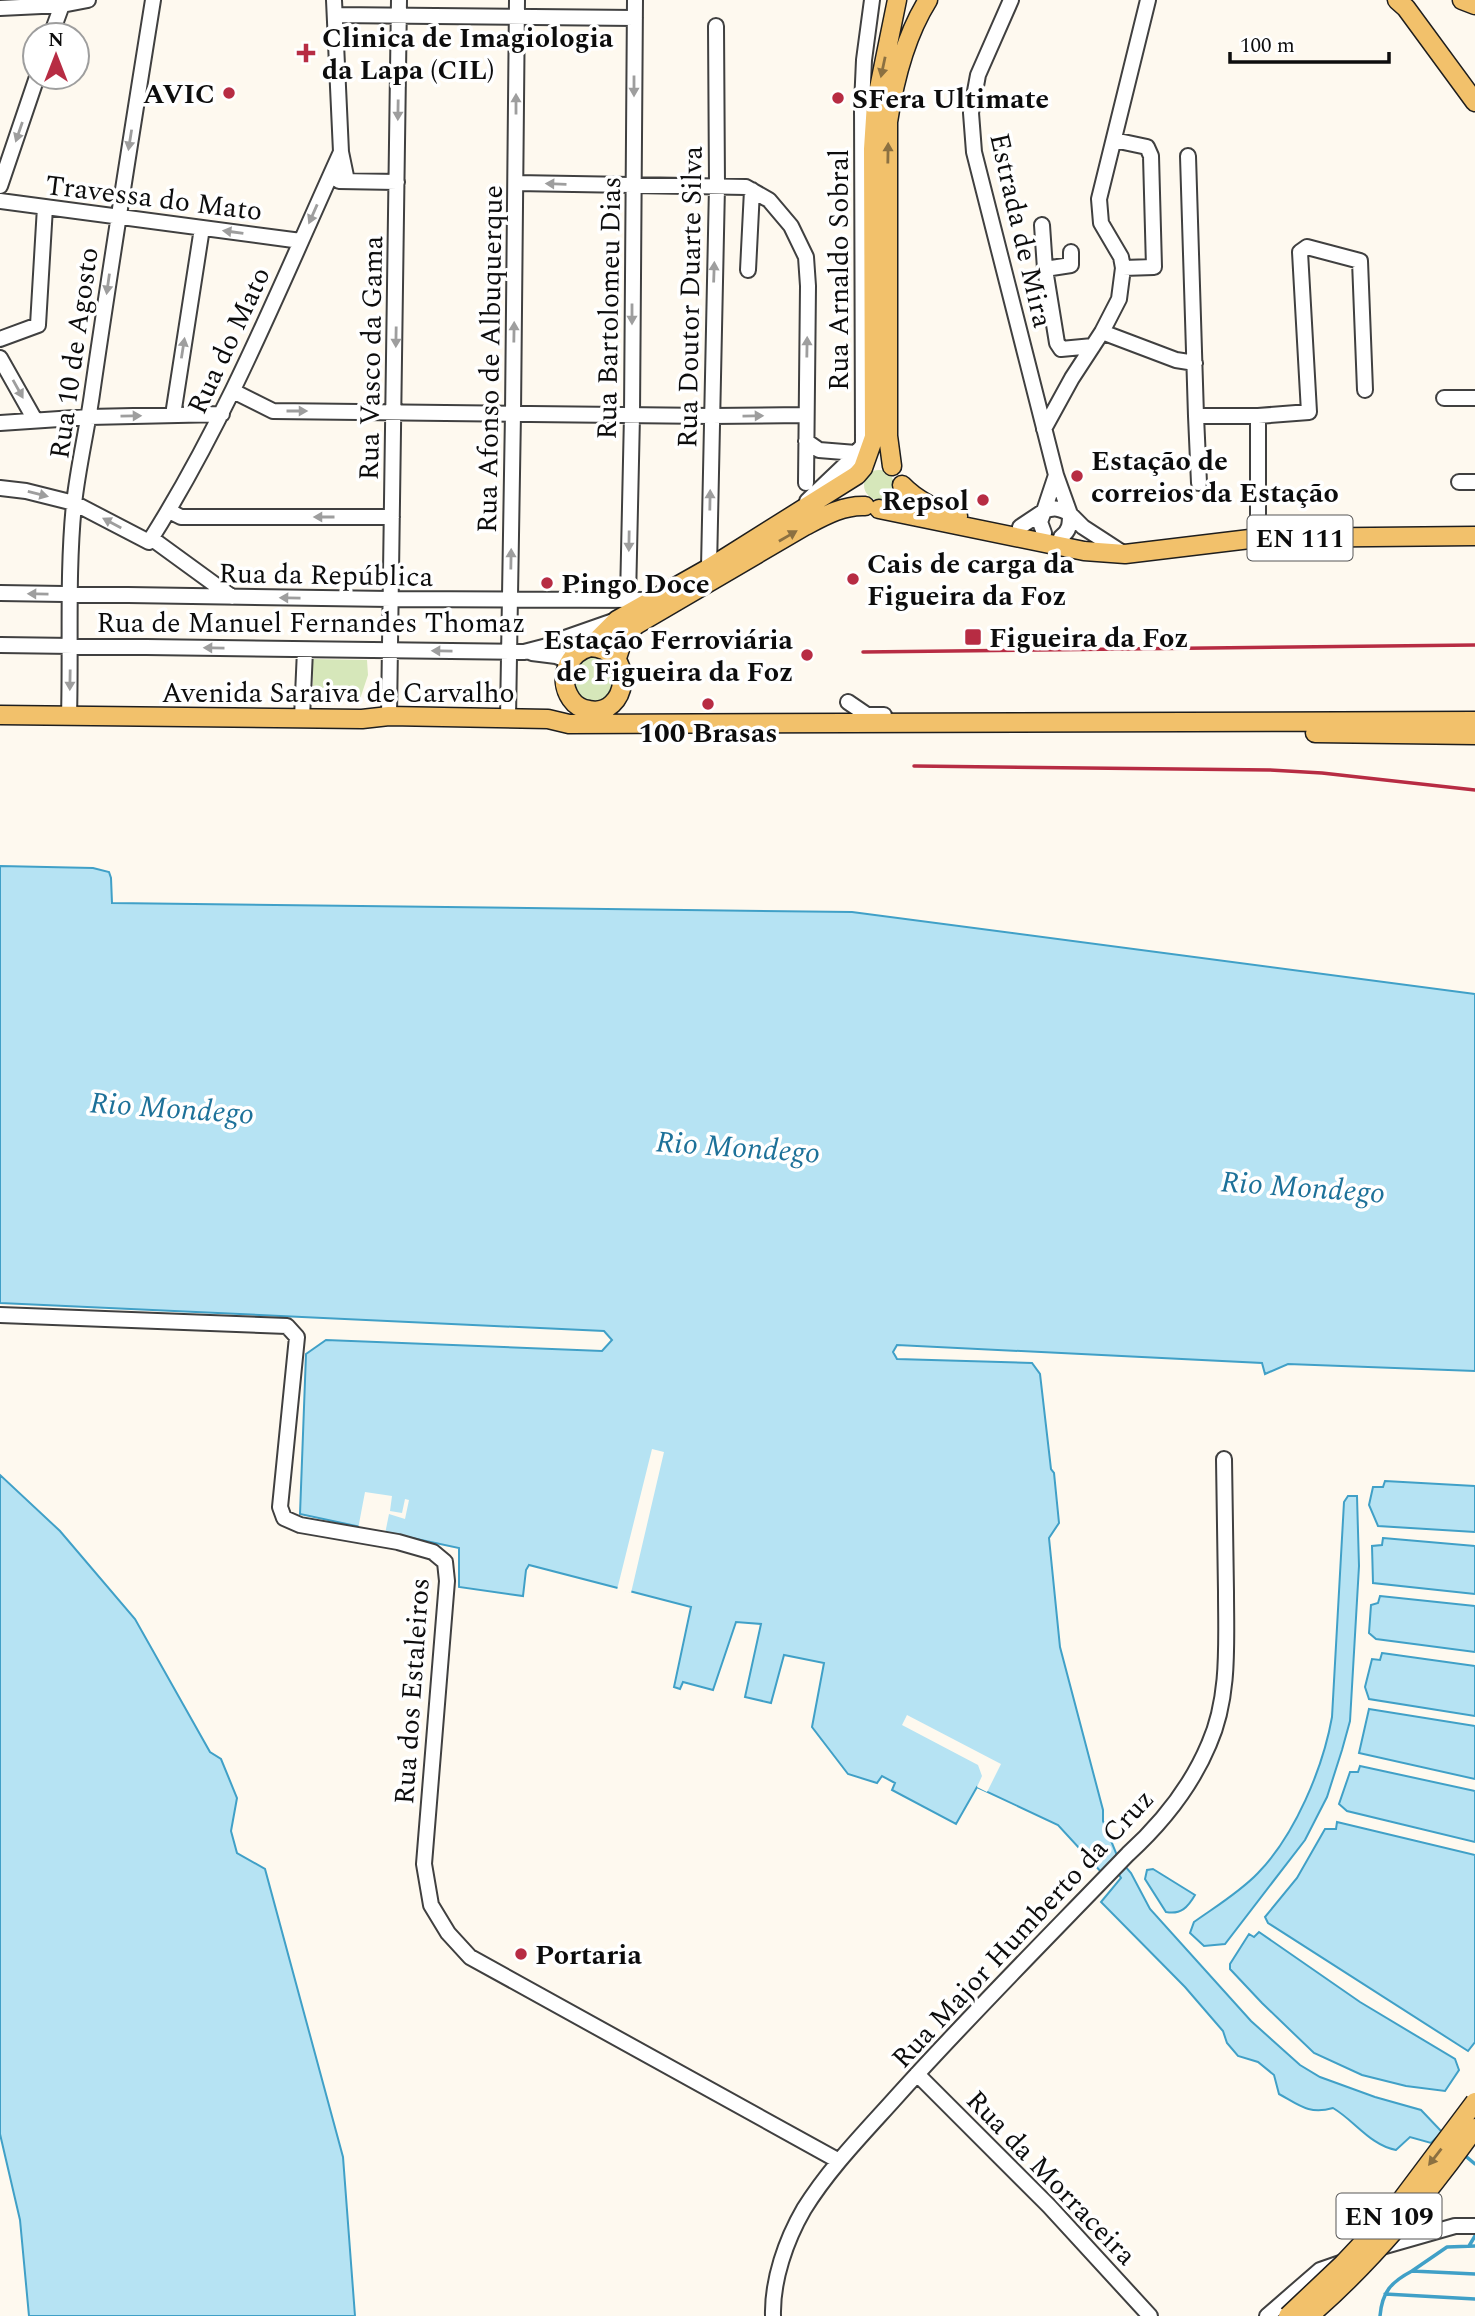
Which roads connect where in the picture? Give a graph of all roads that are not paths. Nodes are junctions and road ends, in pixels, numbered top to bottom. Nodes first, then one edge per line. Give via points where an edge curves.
1 (88, 0) edge
2 (153, 0) edge
3 (334, 0) edge
4 (399, 0) edge
5 (517, 0) edge
6 (635, 0) edge
7 (872, 0) edge
8 (897, 0) edge
9 (928, 0) edge
10 (1011, 0) edge
11 (1148, 0) edge
12 (1397, 0) edge
13 (1462, 0) edge
14 (62, 5) junction
15 (1475, 5) edge
16 (0, 8) edge
17 (335, 15) junction
18 (399, 17) junction
19 (517, 17) junction
20 (635, 18) junction
21 (56, 21) edge
22 (716, 26) dead end
23 (32, 91) edge
24 (1475, 102) edge
25 (1114, 140) junction
26 (341, 152) junction
27 (1188, 156) dead end
28 (328, 181) junction
29 (347, 181) junction
30 (397, 182) junction
31 (516, 183) junction
32 (0, 186) edge
33 (634, 186) junction
34 (717, 186) junction
35 (752, 190) junction
36 (0, 201) edge
37 (46, 207) junction
38 (117, 217) junction
39 (1042, 225) dead end
40 (202, 228) junction
41 (301, 241) junction
42 (1071, 252) dead end
43 (1123, 268) junction
44 (1045, 269) junction
45 (748, 270) dead end
46 (1102, 332) junction
47 (0, 335) edge
48 (1093, 346) junction
49 (0, 358) edge
50 (1195, 363) junction
51 (1365, 390) dead end
52 (233, 391) junction
53 (1444, 398) dead end
54 (1475, 398) edge
55 (395, 412) junction
56 (513, 413) junction
57 (222, 414) junction
58 (173, 415) junction
59 (632, 415) junction
60 (806, 415) junction
61 (1196, 415) junction
62 (711, 416) junction
63 (1258, 416) junction
64 (89, 417) junction
65 (35, 420) junction
66 (0, 423) edge
67 (1044, 429) junction
68 (806, 442) junction
69 (859, 466) junction
70 (892, 466) junction
71 (1056, 475) junction
72 (1475, 481) edge
73 (1459, 482) dead end
74 (806, 483) dead end
75 (1199, 483) dead end
76 (902, 485) junction
77 (0, 488) edge
78 (74, 503) junction
79 (872, 507) junction
80 (1044, 511) junction
81 (169, 512) junction
82 (1070, 514) junction
83 (392, 517) junction
84 (1020, 527) junction
85 (1475, 536) edge
86 (1051, 538) junction
87 (1258, 538) junction
88 (150, 540) junction
89 (1125, 554) junction
90 (709, 568) junction
91 (0, 593) edge
92 (69, 595) junction
93 (232, 597) junction
94 (390, 599) junction
95 (628, 599) junction
96 (510, 600) junction
97 (652, 600) junction
98 (617, 620) junction
99 (0, 645) edge
100 (551, 645) junction
101 (71, 646) junction
102 (305, 650) junction
103 (390, 650) junction
104 (517, 652) junction
105 (580, 653) junction
106 (617, 658) junction
107 (619, 694) junction
108 (569, 697) junction
109 (848, 702) dead end
110 (596, 710) junction
111 (0, 715) edge
112 (69, 716) junction
113 (389, 716) junction
114 (302, 718) junction
115 (508, 718) junction
116 (548, 719) junction
117 (1475, 721) edge
118 (642, 723) junction
119 (1010, 723) junction
120 (1475, 735) edge
121 (0, 1315) edge
122 (1224, 1459) dead end
123 (917, 2074) junction
124 (1475, 2102) edge
125 (1475, 2128) edge
126 (839, 2161) junction
127 (1475, 2225) edge
128 (773, 2316) edge
129 (1150, 2316) edge
130 (1267, 2316) edge
131 (1287, 2316) edge
132 (1309, 2316) edge

1 - 14 street
2 -> 38 street, Rua 10 de Agosto
3 - 17 street
4 - 18 street, Rua Vasco da Gama
5 - 19 street, Rua Afonso de Albuquerque
6 - 20 street, Rua Bartolomeu Dias
7 - 69 street, Rua Arnaldo Sobral via 862,105 863,445
8 -> 69 main road via 876,103 874,436
70 -> 9 main road via 888,122 908,43
10 - 67 street, Estrada de Mira via 978,75 971,113 974,152
11 - 25 street
12 - 24 main road
13 - 15 main road
14 - 16 street
14 - 21 street
17 - 18 street
17 - 26 street
18 - 19 street
18 -> 30 street, Rua Vasco da Gama
19 - 20 street
31 -> 19 street, Rua Afonso de Albuquerque
20 -> 33 street, Rua Bartolomeu Dias
22 - 34 street, Rua Doutor Duarte Silva
23 -> 32 street
25 - 43 street via 1099,199 1101,223
25 - 43 street via 1147,147 1151,156 1154,267
26 - 28 street, Rua do Mato
26 - 29 street
27 - 50 street
28 - 29 street
28 -> 41 street, Rua do Mato
29 - 30 street
30 -> 55 street, Rua Vasco da Gama
33 -> 31 street
56 -> 31 street, Rua Afonso de Albuquerque
33 - 34 street
33 -> 59 street, Rua Bartolomeu Dias
34 - 35 street
62 -> 34 street, Rua Doutor Duarte Silva
35 - 45 street
60 -> 35 street via 806,257 791,226 769,200
36 - 37 street, Travessa do Mato
37 - 38 street, Travessa do Mato
37 - 47 street via 38,324
38 - 40 street, Travessa do Mato
38 -> 64 street, Rua 10 de Agosto
39 - 44 street
41 -> 40 street, Travessa do Mato
58 -> 40 street
41 - 52 street, Rua do Mato
42 - 44 street via 1072,265
43 - 46 street via 1119,299
44 - 48 street via 1059,348
46 - 48 street
46 - 50 street
48 - 67 street
49 -> 65 street
50 - 61 street
51 - 63 street via 1360,261 1307,247 1300,251 1309,412
52 -> 55 street via 273,411
52 - 57 street, Rua do Mato
53 - 54 street
55 - 56 street
55 - 83 street, Rua Vasco da Gama
56 - 59 street
96 -> 56 street, Rua Afonso de Albuquerque
57 - 58 street
57 - 81 street, Rua do Mato
64 -> 58 street
59 - 62 street
59 -> 95 street, Rua Bartolomeu Dias
62 -> 60 street
60 - 68 street
61 - 63 street
61 - 75 street
90 -> 62 street, Rua Doutor Duarte Silva
63 - 87 street
64 - 65 street
64 - 78 street, Rua 10 de Agosto
65 - 66 street
67 - 71 street, Estrada de Mira
68 - 69 street
68 - 74 street
69 - 70 main road via 877,462
69 - 79 main road via 856,493
69 - 90 main road via 797,513
70 - 76 main road
71 - 80 street
71 - 82 street, Estrada de Mira
72 - 73 street
76 - 79 main road via 897,500 886,508
76 - 84 main road, EN 111 via 940,510
77 -> 78 street
88 -> 78 street
78 - 92 street, Rua 10 de Agosto
79 - 86 main road, EN 111
106 -> 79 main road via 624,637 636,625 805,526 854,505
80 - 82 street via 1063,509
80 - 84 street
80 - 86 street via 1040,522
83 -> 81 street via 181,517
81 - 88 street, Rua do Mato
82 - 86 street via 1068,531
82 - 89 street
83 - 94 street, Rua Vasco da Gama
84 - 86 main road, EN 111
85 - 87 main road, EN 111
86 - 89 main road, EN 111 via 1084,551
87 - 89 main road, EN 111
88 - 93 street
90 - 97 main road
92 -> 91 street, Rua da República
92 - 93 street, Rua da República
92 - 101 street, Rua 10 de Agosto
94 -> 93 street, Rua da República
94 - 96 street, Rua da República
94 - 103 street, Rua Vasco da Gama
95 - 96 street, Rua da República
95 - 97 street, Rua da República
96 - 104 street, Rua Afonso de Albuquerque
97 - 98 main road
98 - 100 street, Rua de Manuel Fernandes Thomaz
98 - 105 main road
99 - 101 street, Rua de Manuel Fernandes Thomaz
100 - 104 street, Rua de Manuel Fernandes Thomaz
100 - 105 street
102 -> 101 street, Rua de Manuel Fernandes Thomaz
101 -> 112 street, Rua 10 de Agosto
102 - 103 street, Rua de Manuel Fernandes Thomaz
102 - 114 street
104 -> 103 street, Rua de Manuel Fernandes Thomaz
103 - 113 street, Rua Vasco da Gama
104 - 105 street
104 - 115 street, Rua Afonso de Albuquerque
105 - 106 main road via 605,650
105 - 108 main road via 566,682
106 - 107 main road via 622,676
107 - 110 main road via 610,706
107 - 118 main road
108 - 110 main road via 575,704
108 - 116 main road via 559,717
109 - 119 street via 867,715 987,717
110 - 116 main road via 568,719
110 - 118 main road
111 - 112 main road, Avenida Saraiva de Carvalho
112 - 114 main road, Avenida Saraiva de Carvalho
113 - 114 main road, Avenida Saraiva de Carvalho
113 - 115 main road, Avenida Saraiva de Carvalho
115 - 116 main road, Avenida Saraiva de Carvalho
116 - 118 main road, Avenida Saraiva de Carvalho via 569,724
117 - 119 main road
118 - 119 main road, Avenida Saraiva de Carvalho
119 - 120 main road
121 - 126 street, Rua dos Estaleiros via 286,1326 297,1337 280,1507 284,1518 300,1525 398,1542 433,1552 445,1562 424,1864 431,1905 448,1933 470,1957
122 - 123 street, Rua Major Humberto da Cruz via 1224,1694 1210,1743 1183,1793 1152,1832
123 - 126 street, Rua Major Humberto da Cruz
123 - 129 street, Rua da Morraceira via 1049,2206
124 -> 131 main road, EN 109, bridge via 1394,2210
125 - 132 main road, EN 109, bridge via 1384,2241
126 - 128 street, Rua Major Humberto da Cruz via 792,2234 776,2282
127 - 130 street via 1398,2241 1320,2270

